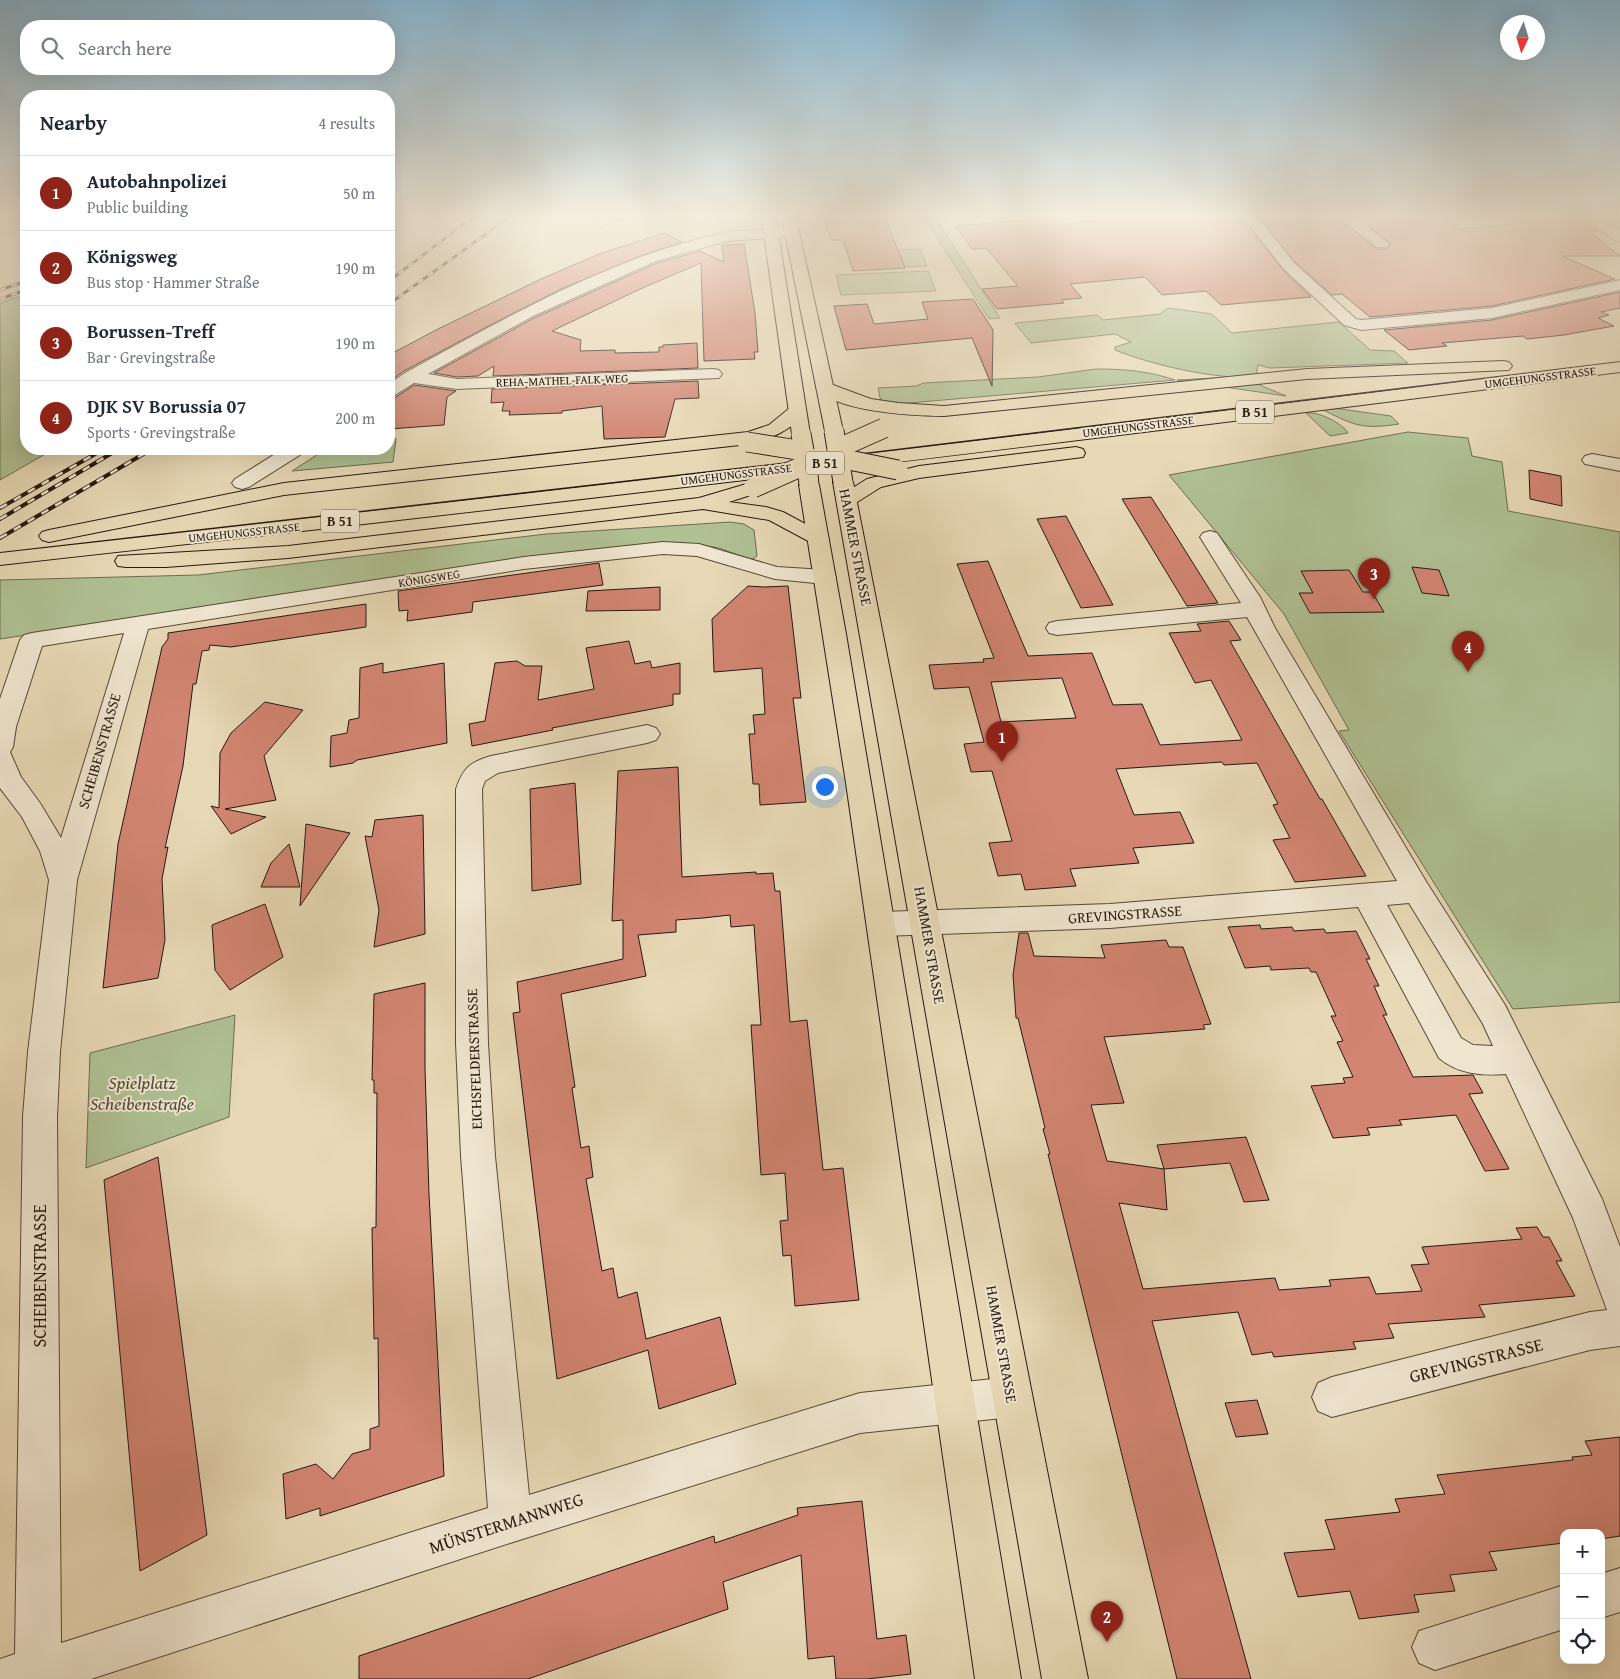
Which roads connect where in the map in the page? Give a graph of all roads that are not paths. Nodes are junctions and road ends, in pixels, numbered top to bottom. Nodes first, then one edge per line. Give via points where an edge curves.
1 (573, 291) edge
2 (779, 291) edge
3 (805, 291) edge
4 (1317, 291) edge
5 (1591, 291) edge
6 (1620, 353) edge
7 (1522, 365) junction
8 (1620, 367) edge
9 (713, 374) dead end
10 (411, 376) junction
11 (1540, 377) junction
12 (395, 387) edge
13 (825, 387) junction
14 (797, 411) junction
15 (944, 411) junction
16 (1319, 423) dead end
17 (722, 440) junction
18 (833, 448) junction
19 (804, 450) junction
20 (1094, 451) dead end
21 (286, 455) edge
22 (1592, 460) dead end
23 (1620, 465) edge
24 (919, 472) junction
25 (242, 483) dead end
26 (845, 491) junction
27 (701, 504) junction
28 (49, 536) junction
29 (1210, 537) dead end
30 (818, 539) junction
31 (0, 542) edge
32 (0, 560) edge
33 (825, 577) junction
34 (1254, 609) junction
35 (138, 623) junction
36 (1057, 628) dead end
37 (647, 734) dead end
38 (0, 747) edge
39 (0, 757) edge
40 (63, 880) junction
41 (1417, 891) junction
42 (1367, 896) junction
43 (926, 922) junction
44 (882, 924) junction
45 (1516, 1059) junction
46 (1620, 1296) edge
47 (1620, 1327) edge
48 (1012, 1397) junction
49 (1332, 1397) dead end
50 (954, 1402) junction
51 (510, 1522) junction
52 (1620, 1590) edge
53 (1605, 1595) edge
54 (1560, 1608) edge
55 (1435, 1647) dead end
56 (31, 1678) edge
57 (998, 1679) edge
58 (1065, 1679) edge

1 - 10 street
2 - 14 main road
3 - 13 main road, HAMMER STRASSE
4 - 5 street via 1350,322 1361,325 1492,313
6 - 7 main road, UMGEHUNGSSTRASSE / B 51
7 - 15 main road via 1307,374
7 - 28 main road, UMGEHUNGSSTRASSE / B 51
8 - 11 main road, UMGEHUNGSSTRASSE / B 51
9 - 10 street, REHA-MATHEL-FALK-WEG via 457,384
10 - 12 street
11 - 16 main road via 1398,411
11 - 32 main road, UMGEHUNGSSTRASSE / B 51
13 - 15 main road via 876,407
13 - 18 main road, HAMMER STRASSE
14 - 17 main road via 780,428 765,434
14 - 19 main road
15 - 18 main road, bridge via 884,428
17 - 19 main road, bridge
17 - 28 main road via 284,490
18 - 19 main road
18 - 24 main road, bridge via 898,470
18 - 26 main road, HAMMER STRASSE, bridge
19 - 27 main road, bridge via 753,488
19 - 30 main road, bridge
20 - 24 main road
21 - 25 street
22 - 23 street
24 - 26 main road
26 - 43 main road, HAMMER STRASSE
27 - 30 main road via 766,513
27 - 32 main road via 288,552 166,561
28 - 31 main road, UMGEHUNGSSTRASSE / B 51
29 - 34 street
30 - 33 main road
33 - 35 street, KÖNIGSWEG via 775,573 699,550 663,548 524,563
33 - 44 main road
34 - 36 street
34 - 41 street
35 - 38 street, KÖNIGSWEG via 32,640 3,727
35 - 40 street, SCHEIBENSTRASSE
37 - 51 street, EICHSFELDERSTRASSE via 491,765 474,775 469,789 472,1043 478,1156
39 - 40 street, SCHEIBENSTRASSE via 9,781 31,810 54,850
40 - 56 street, SCHEIBENSTRASSE via 40,1117
41 - 42 street, GREVINGSTRASSE
41 - 45 street via 1494,1015
42 - 43 street, GREVINGSTRASSE via 1110,916
42 - 45 street via 1450,1048 1472,1061
43 - 44 street, GREVINGSTRASSE
43 - 48 main road, HAMMER STRASSE
44 - 50 main road
45 - 46 street via 1590,1212
47 - 49 street, GREVINGSTRASSE via 1590,1331
48 - 50 street, MÜNSTERMANNWEG
48 - 58 main road, HAMMER STRASSE
50 - 51 street, MÜNSTERMANNWEG via 860,1413
50 - 57 main road
51 - 56 street, MÜNSTERMANNWEG
52 - 53 street
54 - 55 street

